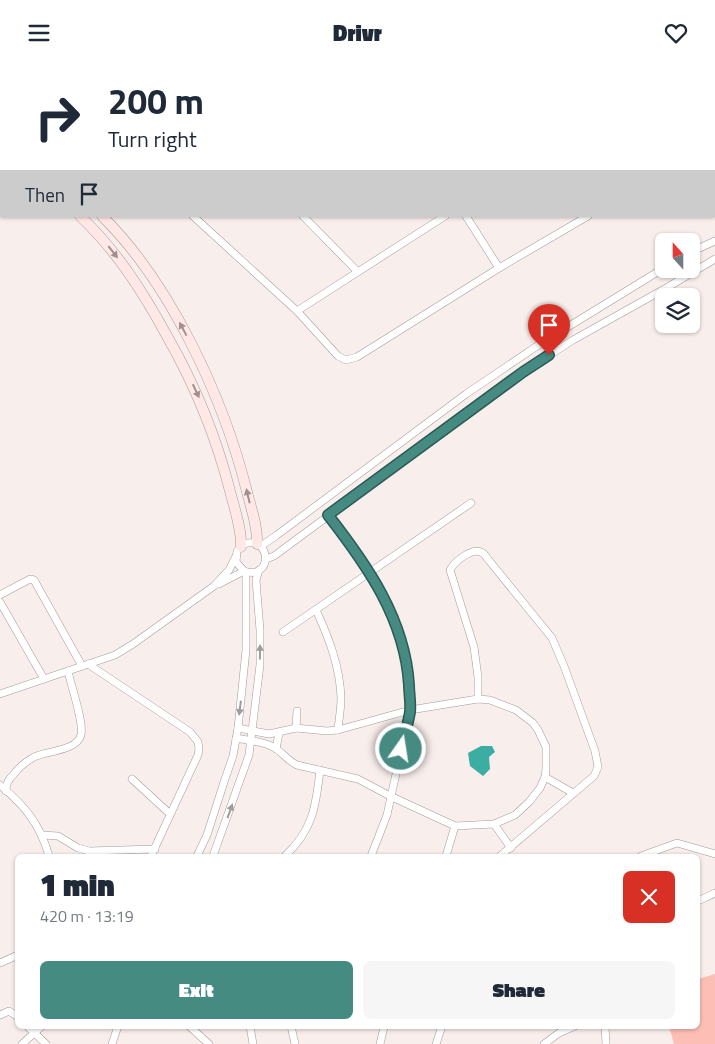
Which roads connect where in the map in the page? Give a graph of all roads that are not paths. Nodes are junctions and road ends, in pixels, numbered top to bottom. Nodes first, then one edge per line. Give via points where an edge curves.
1 (81, 217) edge
2 (103, 217) edge
3 (194, 217) edge
4 (304, 217) edge
5 (443, 217) edge
6 (467, 217) edge
7 (586, 217) edge
8 (715, 241) edge
9 (700, 248) edge
10 (715, 259) edge
11 (499, 268) junction
12 (357, 271) junction
13 (655, 274) edge
14 (296, 311) junction
15 (471, 503) dead end
16 (328, 515) junction
17 (258, 545) junction
18 (238, 551) junction
19 (266, 559) junction
20 (260, 570) junction
21 (245, 572) junction
22 (371, 572) junction
23 (214, 586) junction
24 (0, 595) edge
25 (0, 602) edge
26 (316, 610) junction
27 (283, 632) dead end
28 (85, 665) junction
29 (68, 671) junction
30 (44, 679) junction
31 (0, 693) edge
32 (478, 699) junction
33 (410, 710) junction
34 (297, 711) dead end
35 (238, 727) junction
36 (296, 728) junction
37 (338, 730) junction
38 (253, 731) junction
39 (279, 733) junction
40 (236, 738) junction
41 (251, 741) junction
42 (276, 749) junction
43 (320, 770) junction
44 (545, 777) junction
45 (132, 779) dead end
46 (0, 785) edge
47 (6, 791) junction
48 (573, 793) junction
49 (390, 796) junction
50 (170, 814) junction
51 (494, 824) junction
52 (455, 826) junction
53 (42, 835) junction
54 (511, 848) junction
55 (155, 849) junction
56 (715, 853) edge
57 (48, 854) edge
58 (152, 854) edge
59 (198, 854) edge
60 (214, 854) edge
61 (287, 854) edge
62 (372, 854) edge
63 (447, 854) edge
64 (503, 854) edge
65 (647, 854) edge
66 (715, 893) edge
67 (700, 900) edge
68 (15, 956) edge
69 (0, 963) edge
70 (0, 1015) edge
71 (15, 1015) edge
72 (31, 1029) edge
73 (39, 1029) edge
74 (117, 1029) edge
75 (192, 1029) edge
76 (250, 1029) edge
77 (293, 1029) edge
78 (384, 1029) edge
79 (441, 1029) edge
80 (568, 1029) edge
81 (605, 1029) edge
82 (35, 1033) junction
83 (22, 1044) edge
84 (46, 1044) edge
85 (112, 1044) edge
86 (209, 1044) edge
87 (253, 1044) edge
88 (295, 1044) edge
89 (380, 1044) edge
90 (436, 1044) edge
91 (544, 1044) edge
92 (606, 1044) edge

1 -> 18 street via 106,242 145,295 194,386 209,421 235,509
17 -> 2 street via 241,467 221,409 198,359 148,271
3 - 14 street
4 - 12 street
5 - 12 street
6 - 11 street
7 - 11 street
8 - 9 street
10 - 16 street via 523,372
11 - 14 street via 374,347 346,360 338,356
12 - 14 street
13 - 17 street via 514,361 277,535
15 - 22 street
16 - 19 street
16 - 22 street
17 - 18 street via 248,543
17 - 19 street via 265,551
18 - 21 street via 236,562
18 - 23 street via 229,570
19 - 20 street
20 - 21 street
38 -> 20 street via 260,665 256,579
21 - 23 street
21 -> 35 street via 246,650
22 - 26 street
22 - 33 street via 401,638
23 - 28 street via 134,644
24 - 28 street via 34,580
25 - 30 street
26 - 27 street
26 - 37 street via 334,654 338,674 341,697
28 - 29 street
28 - 50 street via 195,736 198,755
29 - 30 street
29 - 47 street via 81,723 80,738 67,747 35,757 19,768 9,779
30 - 31 street
32 - 33 street
32 - 44 street via 504,704 533,723 546,747
32 - 48 street via 474,647 450,570 478,551 488,558 552,638 562,660 598,765 594,776
33 - 37 street
33 - 49 street
34 - 36 street
35 - 38 street
35 - 40 street
36 - 37 street
36 - 39 street
38 - 39 street
38 - 41 street
39 - 42 street
40 - 41 street
40 - 59 street
41 - 42 street
60 -> 41 street via 242,778
42 - 43 street via 290,762
43 - 49 street via 358,779
43 - 61 street via 311,821
44 - 48 street
44 - 51 street via 540,788 515,815
45 - 50 street
46 - 47 street
47 - 53 street via 26,809
48 - 54 street
49 - 52 street
49 - 62 street via 387,815
50 - 55 street
51 - 52 street
51 - 54 street
52 - 63 street
53 - 55 street via 58,836 89,851
53 - 57 street
54 - 64 street
55 - 58 street
56 - 65 street via 677,843
66 - 67 street
68 - 69 street
70 - 71 street via 9,1011
72 - 82 street
73 - 82 street
74 - 85 street
75 - 86 street
76 - 87 street
77 - 88 street
78 - 89 street
79 - 90 street
80 - 91 street
81 - 92 street
82 - 83 street
82 - 84 street

